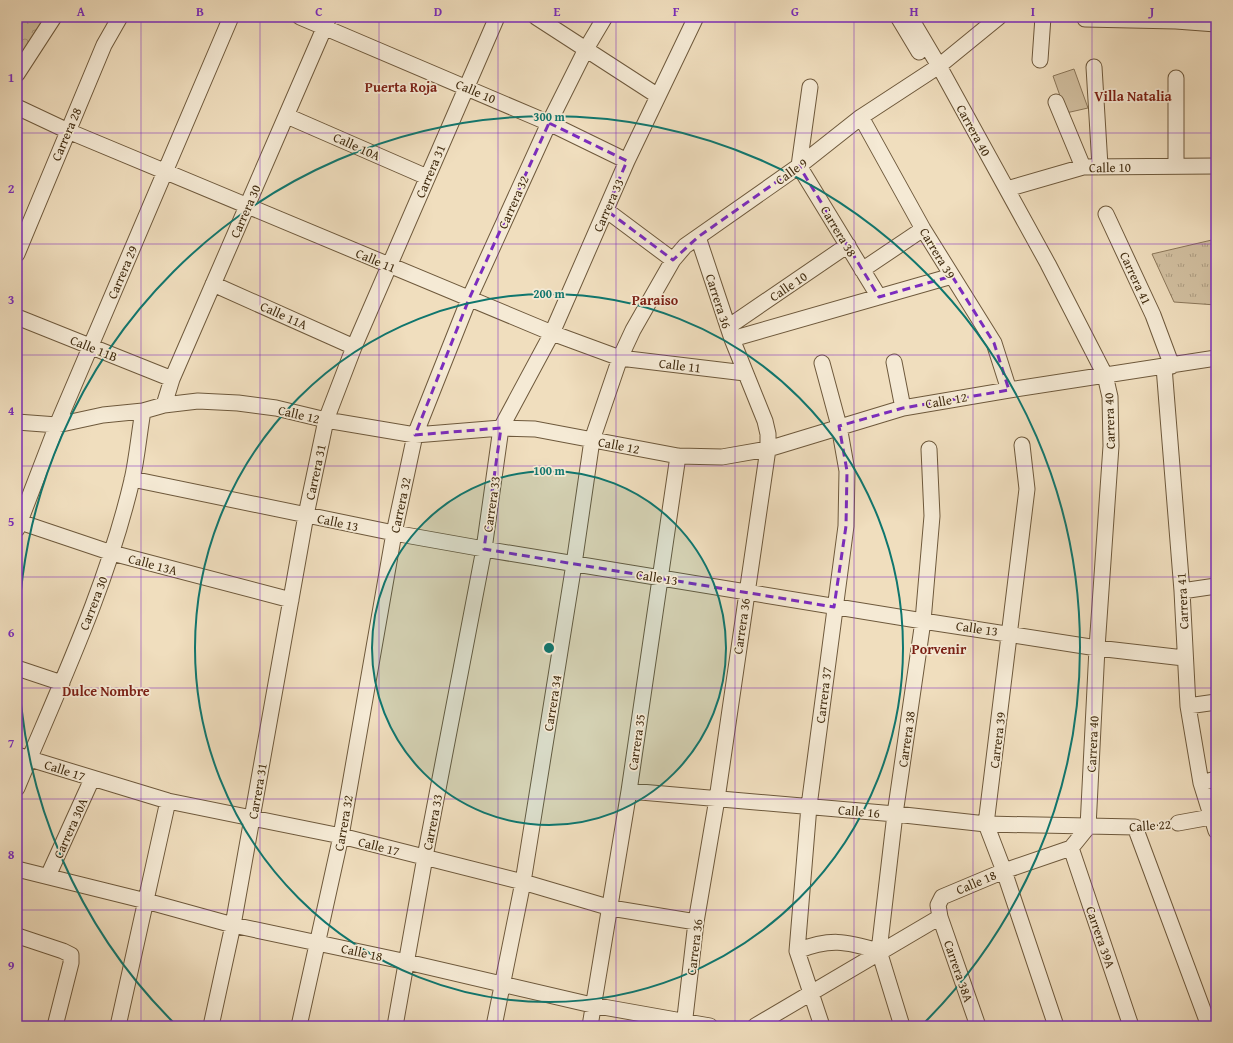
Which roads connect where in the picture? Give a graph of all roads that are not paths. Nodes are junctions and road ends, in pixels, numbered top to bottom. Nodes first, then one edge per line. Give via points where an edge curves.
1 (54, 17) edge
2 (120, 17) edge
3 (231, 17) edge
4 (300, 17) edge
5 (497, 17) edge
6 (536, 17) edge
7 (605, 17) edge
8 (696, 17) edge
9 (898, 17) edge
10 (910, 17) edge
11 (999, 17) edge
12 (1043, 17) edge
13 (1107, 18) edge
14 (1086, 19) dead end
15 (1159, 19) edge
16 (1176, 19) edge
17 (327, 22) edge
18 (1216, 24) edge
19 (586, 49) junction
20 (1040, 60) dead end
21 (1094, 67) dead end
22 (934, 68) junction
23 (17, 74) edge
24 (1176, 78) dead end
25 (466, 87) junction
26 (810, 87) dead end
27 (658, 96) junction
28 (1056, 102) dead end
29 (17, 107) edge
30 (287, 116) junction
31 (862, 117) junction
32 (549, 123) junction
33 (68, 130) junction
34 (627, 161) junction
35 (799, 166) junction
36 (1100, 166) junction
37 (1176, 166) junction
38 (1216, 166) edge
39 (1083, 167) junction
40 (165, 170) junction
41 (427, 177) junction
42 (1007, 189) junction
43 (247, 206) junction
44 (606, 210) junction
45 (1106, 214) dead end
46 (923, 229) junction
47 (698, 236) junction
48 (848, 245) junction
49 (17, 254) edge
50 (673, 260) junction
51 (390, 266) junction
52 (862, 270) junction
53 (952, 276) junction
54 (214, 284) junction
55 (879, 297) junction
56 (469, 299) junction
57 (17, 317) edge
58 (552, 333) junction
59 (730, 333) junction
60 (91, 347) junction
61 (354, 347) junction
62 (620, 358) junction
63 (1216, 358) edge
64 (894, 362) dead end
65 (822, 363) dead end
66 (1168, 367) junction
67 (745, 373) junction
68 (1106, 375) junction
69 (172, 379) junction
70 (1008, 390) junction
71 (164, 406) junction
72 (903, 408) junction
73 (143, 411) junction
74 (326, 420) junction
75 (17, 422) edge
76 (57, 425) junction
77 (839, 426) junction
78 (501, 428) junction
79 (414, 435) junction
80 (592, 440) junction
81 (1022, 444) dead end
82 (768, 449) junction
83 (929, 449) dead end
84 (678, 456) junction
85 (132, 479) junction
86 (306, 515) junction
87 (18, 524) edge
88 (394, 533) junction
89 (484, 549) junction
90 (112, 553) junction
91 (574, 564) junction
92 (660, 577) junction
93 (1216, 586) edge
94 (1182, 591) junction
95 (746, 593) junction
96 (292, 600) junction
97 (834, 607) junction
98 (923, 621) junction
99 (1010, 633) junction
100 (1097, 648) junction
101 (1184, 658) junction
102 (17, 668) edge
103 (62, 683) junction
104 (1216, 702) edge
105 (1188, 706) junction
106 (23, 756) edge
107 (92, 779) junction
108 (1216, 779) edge
109 (1201, 783) junction
110 (17, 788) edge
111 (630, 791) junction
112 (717, 799) junction
113 (168, 801) junction
114 (809, 806) junction
115 (895, 814) junction
116 (252, 818) junction
117 (1178, 823) road end
118 (986, 824) junction
119 (1214, 824) edge
120 (1088, 826) junction
121 (341, 836) junction
122 (1071, 848) junction
123 (425, 857) junction
124 (17, 869) edge
125 (1004, 871) junction
126 (48, 876) junction
127 (523, 882) junction
128 (146, 901) junction
129 (611, 908) junction
130 (940, 917) junction
131 (696, 922) junction
132 (233, 925) junction
133 (18, 936) dead end
134 (319, 943) junction
135 (797, 951) junction
136 (878, 952) junction
137 (407, 962) junction
138 (502, 984) junction
139 (811, 992) junction
140 (592, 1005) junction
141 (684, 1024) edge
142 (55, 1026) edge
143 (118, 1026) edge
144 (211, 1026) edge
145 (299, 1026) edge
146 (395, 1026) edge
147 (494, 1026) edge
148 (590, 1026) edge
149 (710, 1026) edge
150 (756, 1026) edge
151 (822, 1026) edge
152 (902, 1026) edge
153 (978, 1026) edge
154 (1056, 1026) edge
155 (1131, 1026) edge
156 (1209, 1026) edge

1 - 23 street
2 - 33 street, Carrera 28 via 104,45
3 - 40 street, Carrera 29
4 - 17 street, Calle 10
5 - 25 street, Carrera 31
6 - 19 street
7 - 19 street, Carrera 32
8 - 27 street, Carrera 33
9 - 22 street, Carrera 40
10 - 22 street, Carrera 40
11 - 22 street, Calle 9
12 - 20 street
13 - 14 street
13 - 15 street
15 - 16 street
16 - 18 street
17 - 25 street, Calle 10
17 - 30 street, Carrera 30
19 - 27 street
19 - 32 street, Carrera 32
21 - 36 street
22 - 31 street, Calle 9
22 - 42 street, Carrera 40
24 - 37 street
25 - 32 street, Calle 10
25 - 41 street, Carrera 31
26 - 35 street
27 - 34 street, Carrera 33
28 - 39 street
29 - 33 street, Calle 11
30 - 41 street, Calle 10A
30 - 43 street, Carrera 30
31 - 35 street, Calle 9
31 - 46 street, Carrera 39
32 - 34 street, Calle 10
32 - 56 street, Carrera 32
33 - 40 street, Calle 11
33 - 49 street, Carrera 28
34 - 44 street, Carrera 33
35 - 47 street, Calle 9
35 - 48 street, Carrera 38
36 - 37 street, Calle 10
36 - 39 street, Calle 10
37 - 38 street, Calle 10
39 - 42 street, Calle 10
40 - 43 street, Calle 11
40 - 60 street, Carrera 29
41 - 51 street, Carrera 31
42 - 68 street, Carrera 40
43 - 51 street, Calle 11
43 - 54 street, Carrera 30
44 - 50 street
44 - 58 street, Carrera 33
45 - 66 street, Carrera 41 via 1153,315
46 - 52 street
46 - 53 street, Carrera 39
47 - 50 street, Calle 9
47 - 59 street, Carrera 36
48 - 52 street, Carrera 38
48 - 59 street, Calle 10
50 - 62 street, Calle 9
51 - 56 street, Calle 11
51 - 61 street, Carrera 31
52 - 55 street, Carrera 38
53 - 55 street
53 - 70 street, Carrera 39 via 994,343
54 - 61 street, Calle 11A
54 - 69 street, Carrera 30
55 - 59 street
56 - 58 street, Calle 11
56 - 79 street, Carrera 32
57 - 60 street, Calle 11B
58 - 62 street, Calle 11
58 - 78 street, Carrera 33
59 - 67 street, Carrera 36
60 - 69 street, Calle 11B
60 - 76 street, Carrera 29
61 - 74 street, Carrera 31
62 - 67 street, Calle 11
62 - 80 street, Carrera 34
63 - 66 street, Calle 12
64 - 72 street
65 - 77 street, Carrera 37
66 - 68 street, Calle 12
66 - 94 street, Carrera 41
67 - 82 street, Carrera 36 via 765,421
68 - 70 street, Calle 12
68 - 100 street, Carrera 40 via 1110,397 1111,446
69 - 71 street, Carrera 30
70 - 72 street, Calle 12
71 - 73 street, Calle 12
71 - 74 street, Calle 12 via 198,401 238,403 276,408
72 - 77 street, Calle 12
73 - 76 street, Calle 12 via 103,415
73 - 85 street, Carrera 30
74 - 79 street, Calle 12
74 - 86 street, Carrera 31
75 - 76 street, Calle 12
76 - 87 street, Carrera 29
77 - 82 street, Calle 12
77 - 97 street, Carrera 37 via 847,471 846,526
78 - 79 street, Calle 12
78 - 80 street, Calle 12 via 535,429
78 - 89 street, Carrera 33
79 - 88 street, Carrera 32
80 - 84 street, Calle 12
80 - 91 street, Carrera 34
81 - 99 street, Carrera 39 via 1027,489
82 - 84 street, Calle 12 via 722,457
82 - 95 street, Carrera 36
83 - 98 street, Carrera 38 via 932,516
84 - 92 street, Carrera 35
85 - 86 street, Calle 13
85 - 90 street, Carrera 30
86 - 88 street, Calle 13
86 - 96 street, Carrera 31
87 - 90 street, Calle 13A
88 - 89 street, Calle 13
88 - 121 street, Carrera 32
89 - 91 street, Calle 13
89 - 123 street, Carrera 33
90 - 96 street, Calle 13A
90 - 103 street, Carrera 30
91 - 92 street, Calle 13
91 - 127 street, Carrera 34
92 - 95 street, Calle 13
92 - 111 street, Carrera 35
93 - 94 street
94 - 101 street, Carrera 41
95 - 97 street, Calle 13
95 - 112 street, Carrera 36
96 - 116 street, Carrera 31
97 - 98 street, Calle 13
97 - 114 street, Carrera 37
98 - 99 street, Calle 13
98 - 115 street, Carrera 38
99 - 100 street, Calle 13
99 - 118 street, Carrera 39
100 - 101 street, Calle 13
100 - 120 street, Carrera 40
101 - 105 street, Carrera 41
102 - 103 street
103 - 106 street, Carrera 30
104 - 105 street
105 - 109 street, Carrera 41
106 - 107 street, Calle 17
106 - 110 street, Carrera 30
107 - 113 street, Calle 17
107 - 126 street, Carrera 30A
108 - 109 street
109 - 119 street, Carrera 41
111 - 112 street, Calle 16
111 - 129 street, Carrera 35
112 - 114 street, Calle 16
112 - 131 street, Carrera 36
113 - 116 street, Calle 17
113 - 128 street
114 - 115 street, Calle 16
114 - 135 street, Carrera 37
115 - 118 street, Calle 16
115 - 136 street, Carrera 38
116 - 121 street, Calle 17
116 - 132 street, Carrera 31
117 - 119 street, Calle 22
118 - 120 street, Calle 16
118 - 125 street, Carrera 39
120 - 122 street
120 - 156 street, Calle 22 via 1135,827
121 - 123 street, Calle 17
121 - 134 street, Carrera 32
122 - 125 street, Calle 18
122 - 155 street, Carrera 39A
123 - 127 street, Calle 17
123 - 137 street, Carrera 33
124 - 126 street, Calle 18
125 - 130 street, Calle 18 via 942,897 938,905
125 - 154 street, Carrera 39
126 - 128 street, Calle 18
127 - 129 street, Calle 17
127 - 138 street, Carrera 34
128 - 132 street, Calle 18
128 - 143 street
129 - 131 street, Calle 17
129 - 140 street, Carrera 35
130 - 136 street
130 - 153 street, Carrera 38A
131 - 141 street, Carrera 36
132 - 134 street, Calle 18
132 - 144 street, Carrera 31
133 - 142 street via 71,955
134 - 137 street, Calle 18
134 - 145 street, Carrera 32
135 - 136 street via 835,941 859,945
135 - 139 street, Carrera 37
136 - 139 street
136 - 152 street, Carrera 38
137 - 138 street, Calle 18
137 - 146 street, Carrera 33
138 - 140 street, Calle 18
138 - 147 street, Carrera 34
139 - 150 street
139 - 151 street, Carrera 37
140 - 141 street, Calle 18
140 - 148 street, Carrera 35
141 - 149 street, Calle 18

